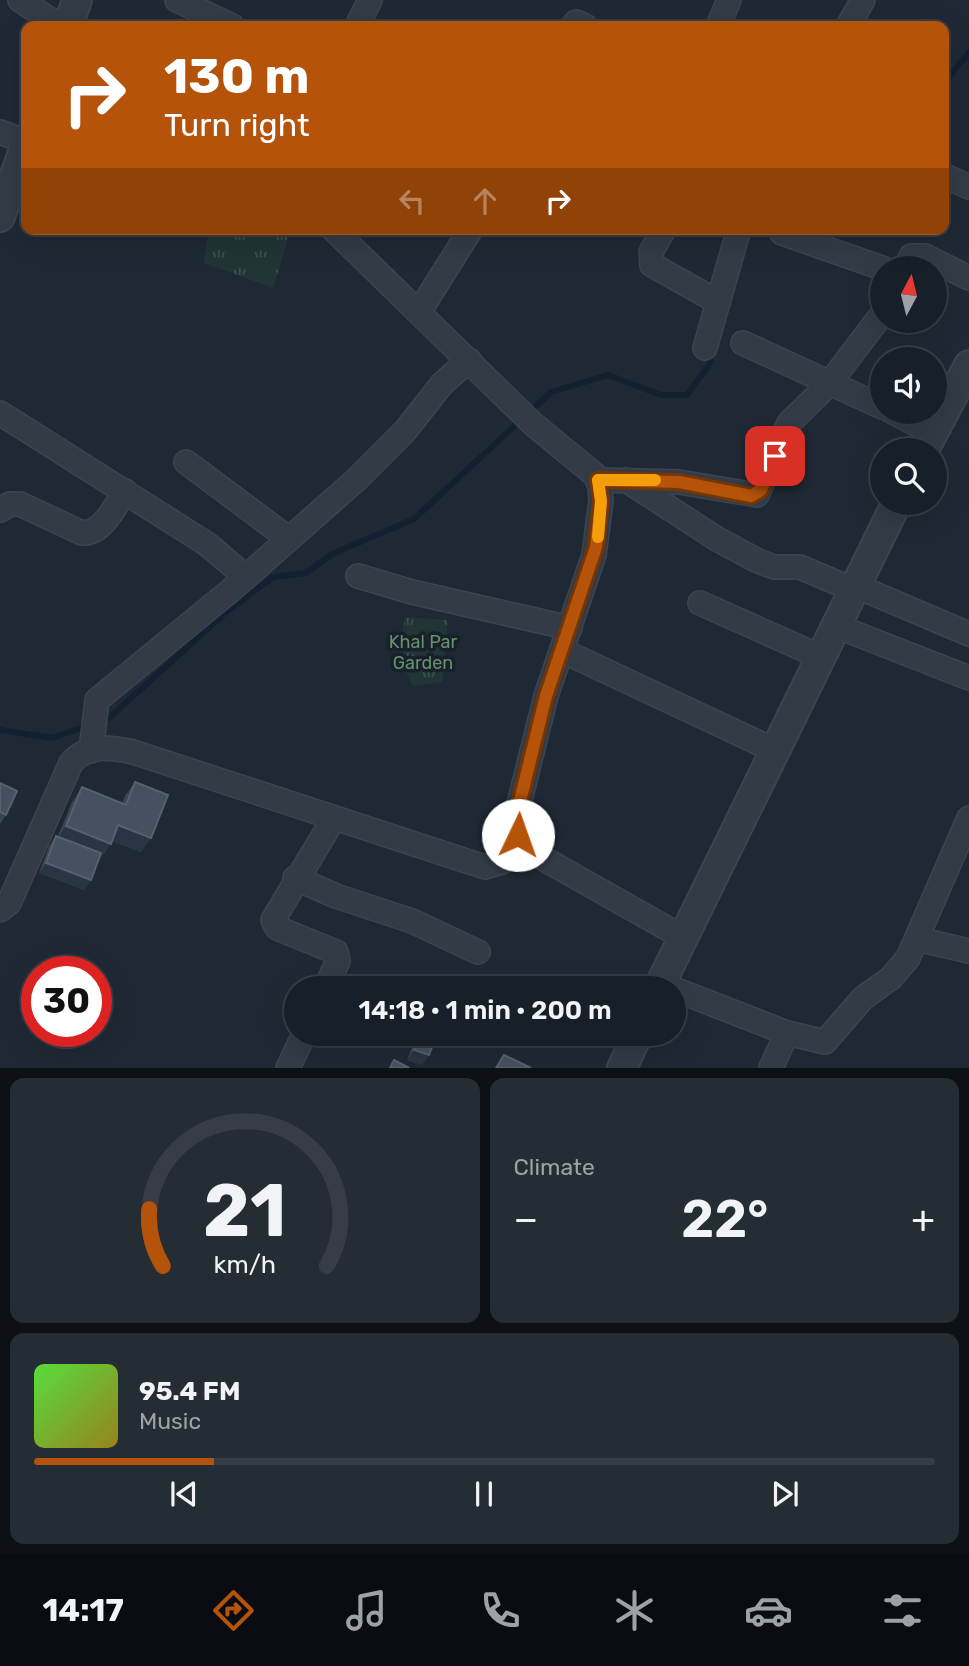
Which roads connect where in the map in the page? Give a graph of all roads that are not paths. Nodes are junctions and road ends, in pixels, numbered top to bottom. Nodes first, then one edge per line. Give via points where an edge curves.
1 (20, 0) edge
2 (77, 0) edge
3 (177, 0) edge
4 (370, 0) edge
5 (729, 0) edge
6 (863, 0) edge
7 (52, 21) edge
8 (70, 21) edge
9 (221, 21) edge
10 (360, 21) edge
11 (720, 21) edge
12 (851, 21) edge
13 (0, 132) edge
14 (21, 141) edge
15 (21, 155) edge
16 (949, 178) edge
17 (969, 187) edge
18 (2, 202) edge
19 (339, 235) edge
20 (467, 235) edge
21 (660, 235) edge
22 (737, 235) edge
23 (788, 235) edge
24 (870, 264) edge
25 (947, 267) edge
26 (969, 278) edge
27 (718, 302) junction
28 (419, 312) junction
29 (870, 330) edge
30 (743, 344) dead end
31 (705, 348) dead end
32 (469, 360) junction
33 (966, 376) edge
34 (829, 384) junction
35 (870, 402) edge
36 (0, 413) edge
37 (907, 424) edge
38 (924, 438) edge
39 (930, 438) edge
40 (186, 462) dead end
41 (598, 480) junction
42 (626, 480) junction
43 (125, 491) junction
44 (0, 510) edge
45 (891, 515) edge
46 (289, 539) junction
47 (358, 576) dead end
48 (246, 577) junction
49 (855, 588) junction
50 (700, 603) dead end
51 (836, 626) junction
52 (570, 628) junction
53 (969, 634) edge
54 (563, 651) junction
55 (821, 657) junction
56 (969, 678) edge
57 (91, 751) junction
58 (776, 751) junction
59 (334, 818) junction
60 (969, 818) edge
61 (523, 847) junction
62 (295, 878) junction
63 (0, 910) edge
64 (684, 938) junction
65 (917, 939) junction
66 (969, 951) edge
67 (478, 952) dead end
68 (331, 976) edge
69 (670, 976) edge
70 (686, 995) edge
71 (787, 1033) junction
72 (298, 1046) edge
73 (632, 1046) edge
74 (288, 1068) edge
75 (622, 1068) edge
76 (771, 1068) edge

1 - 7 street
2 - 8 street
3 - 9 street
4 - 10 street
5 - 11 street
6 - 12 street
13 - 14 street
15 - 18 street
16 - 17 street
19 - 28 street
20 - 28 street
21 - 27 street via 651,251 652,265
22 - 27 street
23 - 24 street
25 - 26 street
27 - 31 street
28 - 32 street
29 - 34 street
30 - 34 street
32 - 41 street
32 - 46 street via 442,384 376,461
33 - 39 street
34 - 35 street
34 - 42 street via 789,423 757,495 679,482
36 - 43 street
37 - 38 street
40 - 46 street
41 - 42 street
41 - 52 street via 598,539
42 - 49 street via 756,560 774,567 800,567
43 - 44 street via 90,533 20,504
43 - 48 street via 207,544
45 - 49 street
46 - 48 street
47 - 52 street
48 - 57 street via 97,700
49 - 51 street
49 - 53 street
50 - 55 street
51 - 55 street
51 - 56 street
52 - 54 street
54 - 58 street
54 - 61 street via 546,696 517,813
55 - 58 street
57 - 59 street via 133,752
57 - 63 street via 71,763 9,903
58 - 64 street
59 - 61 street via 485,867
59 - 62 street
60 - 65 street
61 - 64 street
62 - 67 street via 412,921
62 - 68 street via 273,923 336,952 338,961
64 - 69 street
65 - 66 street
65 - 71 street via 900,969 863,998 830,1040 821,1043
70 - 71 street
71 - 76 street
72 - 74 street
73 - 75 street

